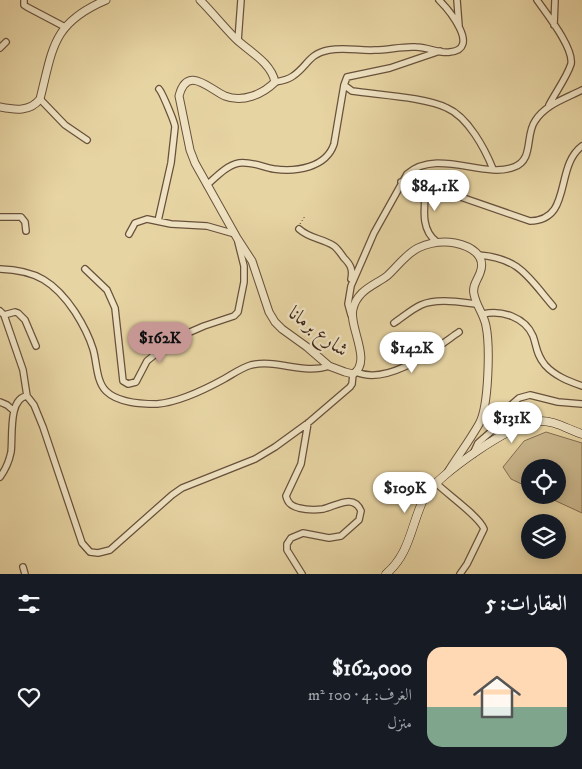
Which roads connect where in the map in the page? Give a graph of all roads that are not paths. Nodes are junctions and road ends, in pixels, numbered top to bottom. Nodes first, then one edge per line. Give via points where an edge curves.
1 (24, 0) edge
2 (106, 0) edge
3 (200, 0) edge
4 (241, 0) edge
5 (439, 0) edge
6 (458, 0) edge
7 (537, 0) edge
8 (554, 0) edge
9 (554, 25) junction
10 (65, 27) junction
11 (460, 28) junction
12 (238, 41) junction
13 (6, 42) dead end
14 (0, 48) edge
15 (440, 52) junction
16 (275, 82) junction
17 (344, 84) junction
18 (160, 89) dead end
19 (582, 90) edge
20 (40, 98) junction
21 (0, 107) edge
22 (548, 107) junction
23 (182, 114) junction
24 (174, 122) junction
25 (87, 140) dead end
26 (582, 146) edge
27 (493, 169) junction
28 (401, 182) junction
29 (207, 185) junction
30 (426, 185) junction
31 (0, 218) edge
32 (158, 221) junction
33 (299, 229) road end
34 (26, 230) dead end
35 (129, 234) dead end
36 (236, 236) junction
37 (437, 242) junction
38 (478, 255) junction
39 (0, 269) edge
40 (85, 269) dead end
41 (348, 304) junction
42 (477, 304) junction
43 (553, 306) dead end
44 (2, 313) edge
45 (483, 314) junction
46 (352, 318) junction
47 (394, 323) dead end
48 (458, 332) dead end
49 (36, 346) dead end
50 (329, 366) junction
51 (354, 373) junction
52 (582, 386) edge
53 (27, 396) junction
54 (0, 402) edge
55 (582, 404) edge
56 (14, 411) junction
57 (308, 423) junction
58 (582, 434) edge
59 (473, 454) junction
60 (445, 475) junction
61 (0, 477) edge
62 (436, 483) junction
63 (22, 567) dead end
64 (25, 574) edge
65 (302, 574) edge
66 (386, 574) edge
67 (460, 574) edge

1 - 10 street via 26,7
2 - 10 street via 92,6
3 - 12 street
4 - 12 street
5 - 11 street
6 - 11 street
7 - 9 street
8 - 9 street
9 - 22 street via 571,59
10 - 20 street via 51,50
11 - 15 street via 463,46 454,52
12 - 16 street via 261,60
13 - 14 street
15 - 16 street via 420,47 329,50 312,57 289,79
15 - 17 street via 390,68 354,74
16 - 23 street, شارع برمانا via 258,94 238,98 226,96 200,81 188,81 179,96
17 - 27 street via 352,91 428,102 447,108 470,130
17 - 29 street via 334,144 326,158 290,170 244,162 236,164
18 - 24 street
19 - 22 street
20 - 21 street via 36,105 28,108
20 - 25 street via 65,125
22 - 27 street via 531,128 527,155 522,163 513,168
23 - 24 street
23 - 29 street, شارع برمانا via 190,150
24 - 32 street via 171,163
26 - 30 street via 567,166 557,204 544,219 536,221 530,222
27 - 28 street via 425,164 413,168
28 - 30 street
28 - 41 street via 362,259
29 - 36 street, شارع برمانا
30 - 37 street via 425,225
31 - 34 street via 21,217
32 - 35 street via 140,220
32 - 36 street via 207,226
33 - 41 street via 307,236 334,247 350,265 352,275 345,296
36 - 40 street via 244,266 238,312 174,339 147,361 136,382 128,384 123,381 115,308 107,290
36 - 50 street, شارع برمانا via 252,261 275,322
37 - 38 street, شارع برمانا via 464,246
37 - 46 street, شارع برمانا via 414,250 387,276 362,293
38 - 42 street via 482,265 473,293
38 - 43 street via 494,256 515,264
39 - 50 street via 34,274 64,296 92,344 101,384 112,396 125,401 168,402 252,365 314,369
41 - 46 street
42 - 45 street
42 - 47 street via 421,305
44 - 49 street via 15,312 22,316
44 - 53 street via 23,370
45 - 52 street via 501,313 519,320 532,334 544,364 556,375
45 - 60 street via 487,328 485,405 480,422
46 - 51 street, شارع برمانا via 361,359
48 - 51 street via 397,370 368,376
50 - 51 street, شارع برمانا
51 - 57 street via 350,387
53 - 56 street via 18,402
53 - 57 street via 43,427 79,535 87,550 94,553 110,550 182,488 255,459
54 - 56 street
55 - 59 street via 530,395 519,398 478,443
56 - 61 street via 10,457
57 - 65 street via 301,464 286,496 290,506 315,510 352,501 361,511 359,520 341,536 329,538 303,533 291,538 287,550
58 - 59 main road via 553,422 532,421
59 - 60 main road
60 - 62 main road
62 - 66 main road via 416,515 405,552
62 - 67 street via 478,518 484,529
63 - 64 street

